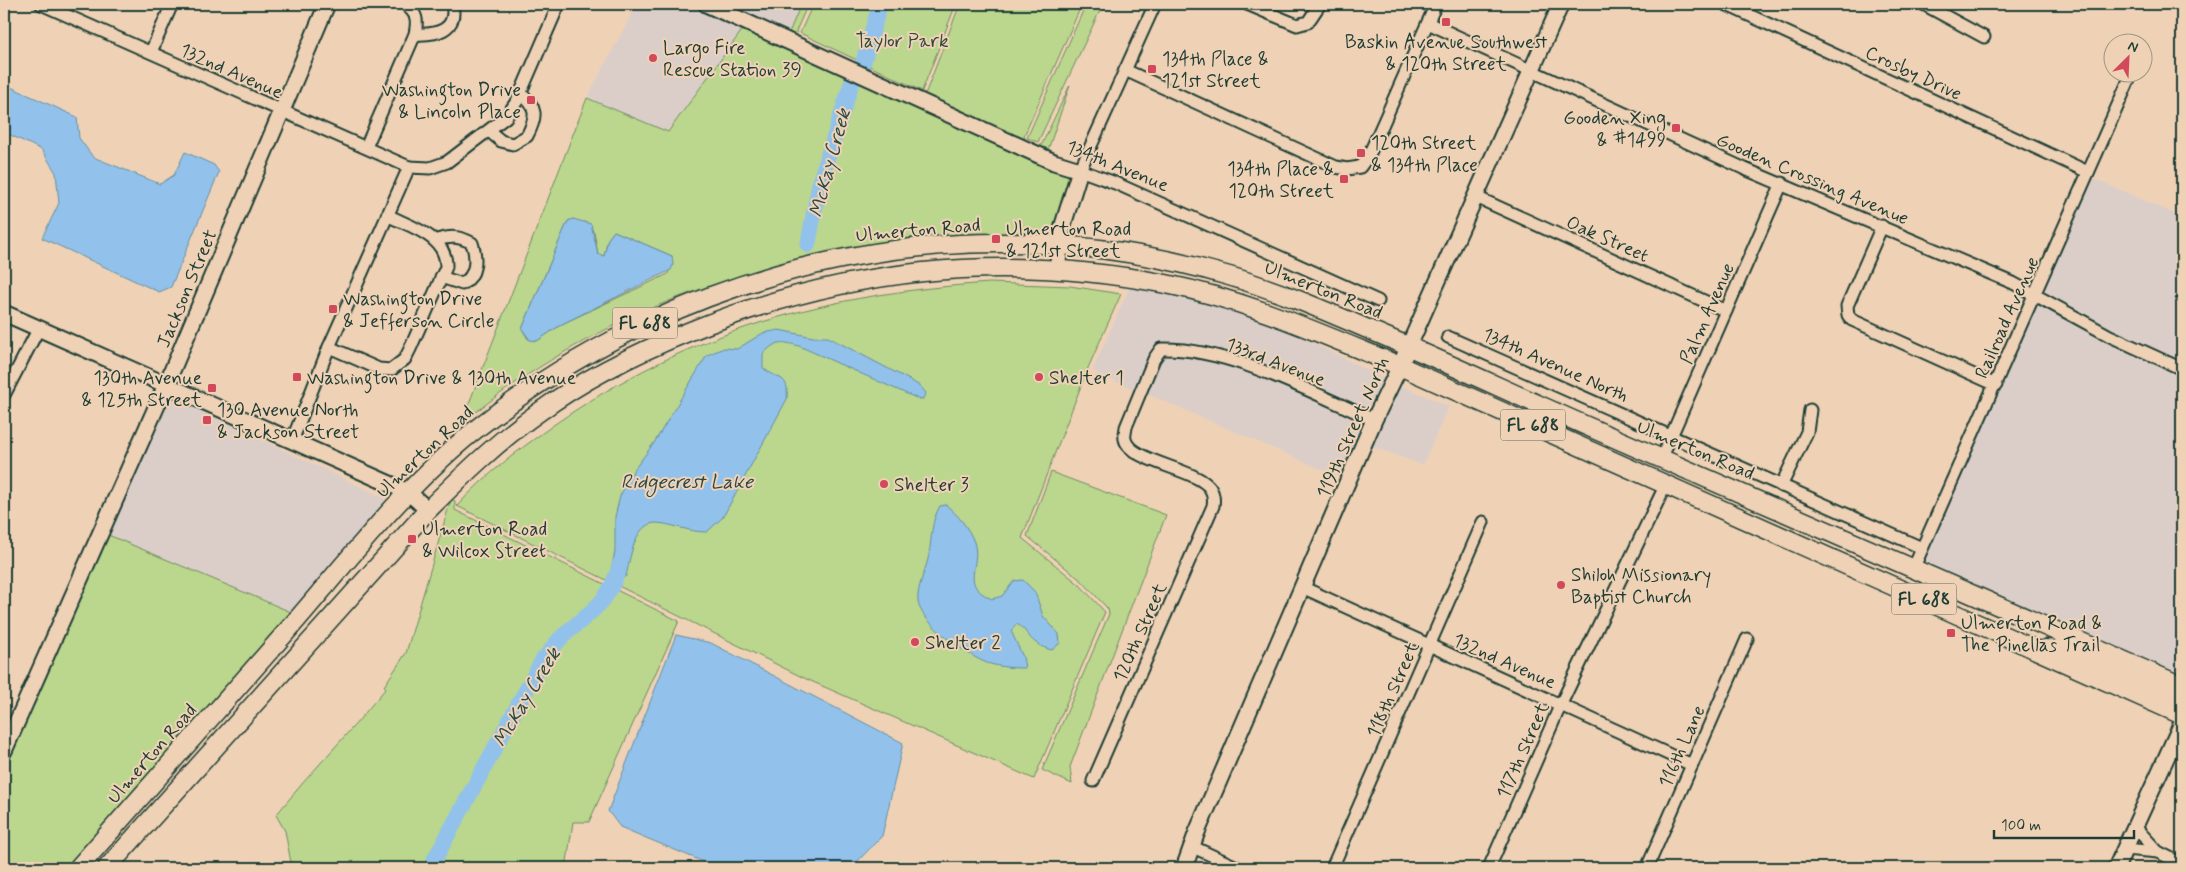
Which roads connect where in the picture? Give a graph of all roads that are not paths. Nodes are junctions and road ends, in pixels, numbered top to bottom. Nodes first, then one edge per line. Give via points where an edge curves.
1 (41, 4) edge
2 (172, 4) edge
3 (327, 4) edge
4 (405, 4) edge
5 (452, 4) edge
6 (559, 4) edge
7 (706, 4) edge
8 (1155, 4) edge
9 (1247, 4) edge
10 (1320, 4) edge
11 (1436, 4) edge
12 (1561, 4) edge
13 (1725, 4) edge
14 (1923, 4) edge
15 (1428, 23) junction
16 (415, 34) junction
17 (1984, 37) dead end
18 (151, 52) junction
19 (1125, 70) junction
20 (1531, 71) junction
21 (2128, 82) edge
22 (520, 93) junction
23 (281, 111) junction
24 (489, 131) junction
25 (366, 147) junction
26 (409, 167) junction
27 (1080, 170) junction
28 (2088, 172) junction
29 (1782, 183) junction
30 (1476, 197) junction
31 (387, 215) junction
32 (1882, 226) junction
33 (437, 240) junction
34 (1060, 244) junction
35 (1057, 269) junction
36 (441, 278) junction
37 (2036, 295) junction
38 (1378, 301) dead end
39 (1726, 311) junction
40 (4, 312) edge
41 (39, 328) junction
42 (1448, 337) dead end
43 (1409, 346) junction
44 (329, 347) junction
45 (1400, 366) junction
46 (2182, 369) edge
47 (166, 385) junction
48 (1996, 385) junction
49 (4, 394) edge
50 (1810, 410) dead end
51 (1374, 420) junction
52 (1671, 438) junction
53 (292, 441) junction
54 (1662, 458) junction
55 (1666, 484) junction
56 (1781, 486) junction
57 (408, 492) junction
58 (1214, 496) joint
59 (428, 510) junction
60 (1807, 521) junction
61 (1483, 522) dead end
62 (1772, 532) junction
63 (1922, 548) junction
64 (1914, 568) junction
65 (1304, 588) junction
66 (1900, 588) junction
67 (288, 629) junction
68 (2065, 635) junction
69 (1747, 639) dead end
70 (1431, 646) junction
71 (2032, 648) junction
72 (2182, 686) edge
73 (2182, 696) edge
74 (1561, 704) junction
75 (2182, 715) edge
76 (2182, 723) edge
77 (217, 745) junction
78 (4, 751) edge
79 (1692, 765) junction
80 (1093, 781) dead end
81 (2135, 828) junction
82 (1193, 847) junction
83 (2125, 849) junction
84 (2158, 852) junction
85 (2182, 863) edge
86 (78, 868) edge
87 (107, 868) edge
88 (1184, 868) edge
89 (1239, 868) edge
90 (1332, 868) edge
91 (1489, 868) edge
92 (1647, 868) edge
93 (2116, 868) edge

1 - 18 street, 132nd Avenue
2 - 18 street
3 - 23 street, Jackson Street
4 - 16 street via 415,12 418,22
5 - 16 street via 452,17 446,29 432,35
6 - 22 street
7 - 27 street, 134th Avenue via 1054,162
8 - 19 street
9 - 10 street via 1297,25 1308,22
11 - 15 street
12 - 20 street, 119th Street North
13 - 28 street, Crosby Drive
14 - 17 street
15 - 19 street via 1369,155 1360,167 1336,167
15 - 20 street, Gooden Crossing Avenue
16 - 25 street
18 - 23 street, 132nd Avenue
19 - 27 street
20 - 29 street, Gooden Crossing Avenue
20 - 30 street, 119th Street North
21 - 28 street, Railroad Avenue
22 - 24 street via 506,117
22 - 24 street via 531,102 535,114 527,136 513,144 501,141
23 - 25 street, 132nd Avenue
23 - 47 street, Jackson Street via 263,161
24 - 26 street via 446,162 430,168
25 - 26 street, 132nd Avenue
26 - 31 street
27 - 34 street
27 - 38 street, 134th Avenue
28 - 37 street, Railroad Avenue
29 - 32 street, Gooden Crossing Avenue
29 - 39 street, Palm Avenue
30 - 39 street, Oak Street
30 - 43 street, 119th Street North
31 - 33 street
31 - 44 street
32 - 37 street, Gooden Crossing Avenue
32 - 48 street via 1847,306 1852,320
33 - 36 street via 446,255 446,267
33 - 36 street via 450,236 462,238 472,243 475,252 476,263 468,280 462,284
34 - 35 street
34 - 43 main road, Ulmerton Road / FL 688 via 1142,256 1224,274 1304,301
34 - 57 main road, Ulmerton Road / FL 688 via 905,248 802,266 714,294 617,336 562,369 477,429
35 - 45 main road, FL 688 via 1167,284 1228,300
35 - 59 main road, FL 688 via 947,269 882,276 797,294 725,317 663,342 598,374 540,411 482,456
36 - 44 street via 405,359 391,370 379,369
37 - 46 street, Gooden Crossing Avenue via 2110,336
37 - 48 street, Railroad Avenue
39 - 52 street, Palm Avenue
40 - 41 street
41 - 47 street
41 - 49 street
42 - 52 street, 134th Avenue North
43 - 45 street, 119th Street North
43 - 54 main road, Ulmerton Road / FL 688
44 - 53 street
45 - 51 street, 119th Street North
45 - 55 main road, FL 688
47 - 53 street
47 - 78 street, Jackson Street
48 - 63 street, Railroad Avenue
50 - 56 street via 1807,432
51 - 58 street, 133rd Avenue via 1225,359 1190,350 1161,349 1126,427 1125,439 1130,448 1141,454 1201,480 1210,487
51 - 65 street, 119th Street North
52 - 54 street, Palm Avenue
52 - 56 street, 134th Avenue North
53 - 57 street
54 - 60 main road, Ulmerton Road / FL 688
55 - 60 main road via 1682,480 1692,482 1768,515
55 - 62 main road, FL 688
55 - 74 street, 117th Street
56 - 63 street, 134th Avenue North
57 - 59 street
57 - 67 main road, Ulmerton Road / FL 688
58 - 80 street, 120th Street via 1214,506
59 - 77 main road, FL 688
60 - 64 main road, Ulmerton Road / FL 688
61 - 70 street, 118th Street
62 - 64 main road via 1812,537 1896,572
62 - 66 main road, FL 688
63 - 64 street, Railroad Avenue
64 - 68 main road, Ulmerton Road / FL 688
65 - 70 street, 132nd Avenue
65 - 82 street, 119th Street North
66 - 68 main road via 1925,585 2034,632
66 - 71 main road, FL 688
67 - 77 main road via 277,659 214,734
67 - 86 main road, Ulmerton Road / FL 688
68 - 72 main road, Ulmerton Road / FL 688
69 - 79 street, 116th Lane
70 - 74 street, 132nd Avenue
70 - 90 street, 118th Street
71 - 73 main road via 2068,651 2087,657 2156,689
71 - 75 main road, FL 688
74 - 79 street, 132nd Avenue
74 - 91 street, 117th Street
76 - 81 street
77 - 87 main road, FL 688
79 - 92 street, 116th Lane
81 - 83 street
81 - 84 street
82 - 88 street, 119th Street North
82 - 89 street
83 - 84 street
83 - 93 street
84 - 85 street

